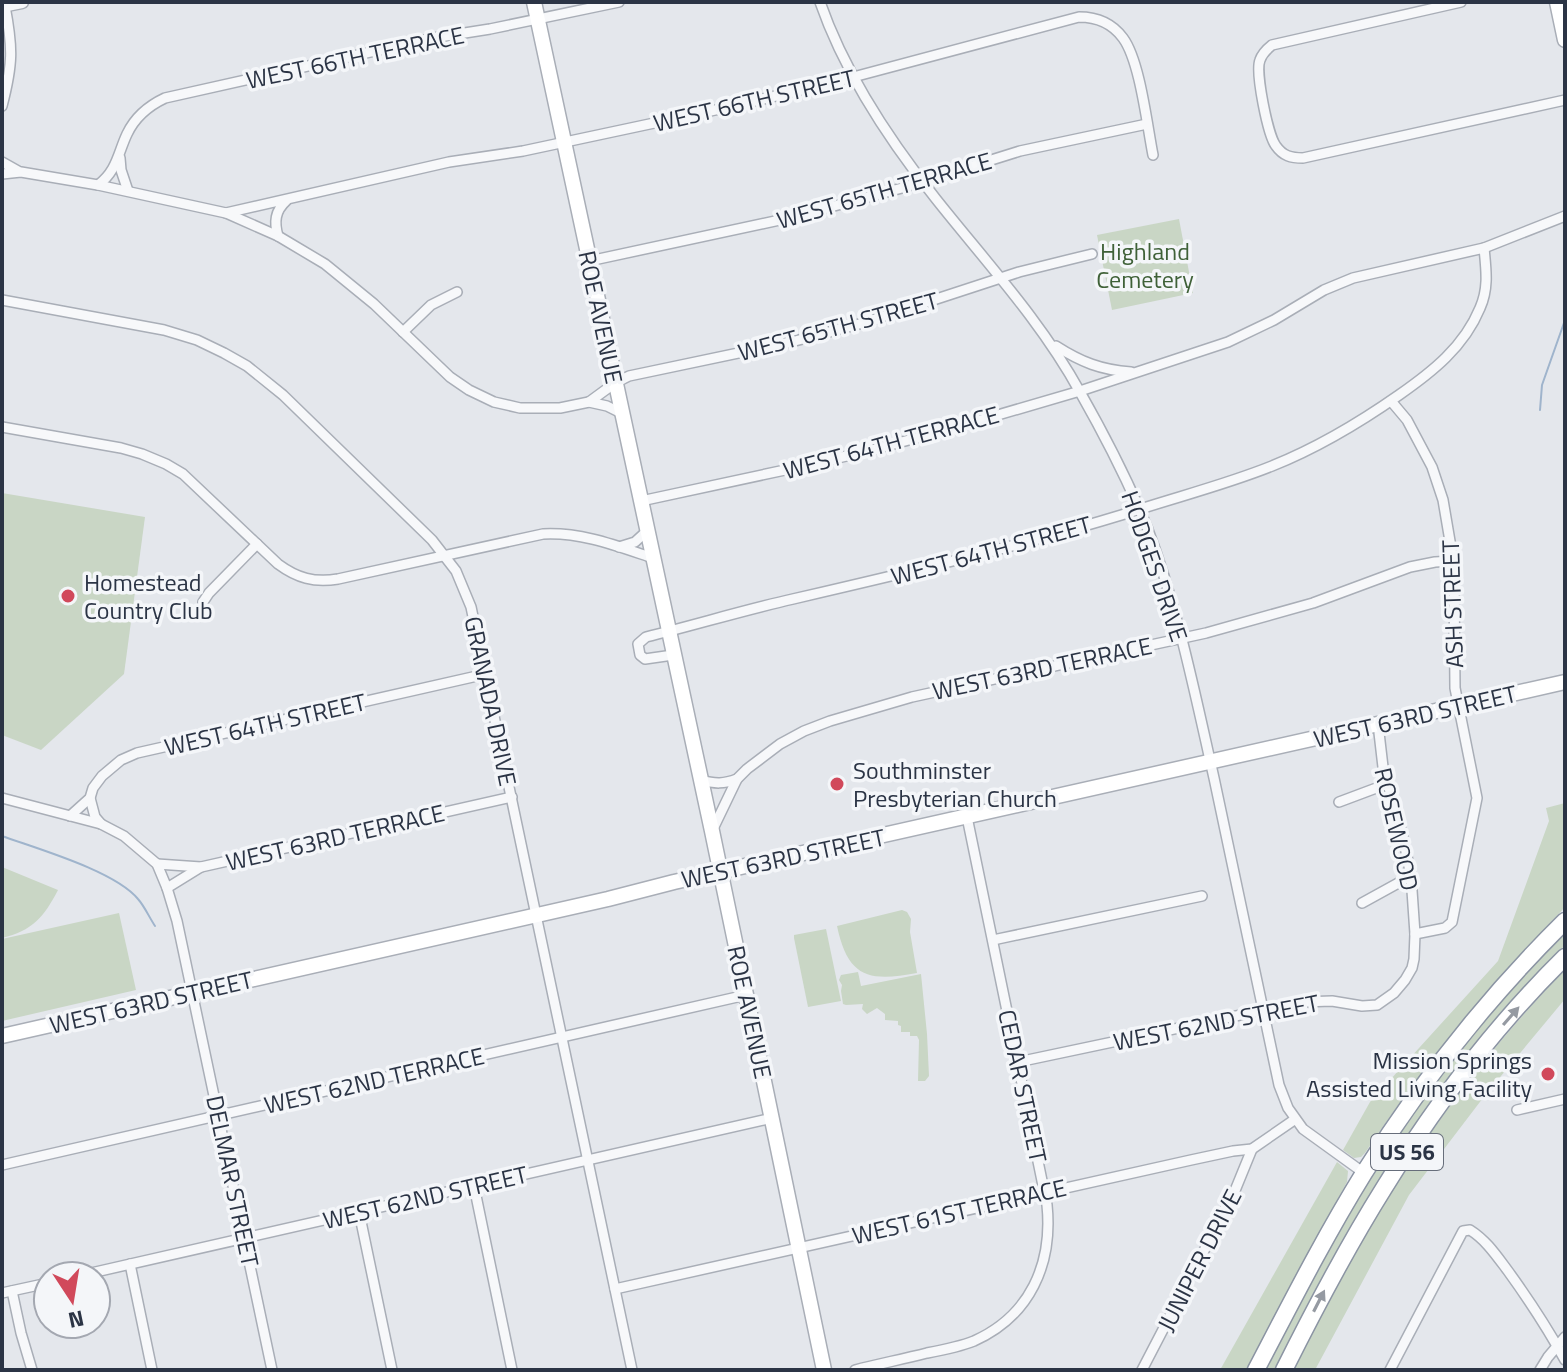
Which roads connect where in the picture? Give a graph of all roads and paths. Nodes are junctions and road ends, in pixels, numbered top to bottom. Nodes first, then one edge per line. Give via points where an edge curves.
1 (534, 2) edge
2 (619, 2) edge
3 (820, 2) edge
4 (1461, 2) edge
5 (1557, 2) edge
6 (10, 4) edge
7 (537, 20) junction
8 (1565, 40) edge
9 (854, 77) junction
10 (1565, 100) edge
11 (2, 106) edge
12 (1147, 124) junction
13 (564, 142) junction
14 (120, 155) junction
15 (1153, 155) dead end
16 (2, 162) edge
17 (21, 172) junction
18 (2, 174) edge
19 (923, 182) junction
20 (98, 185) junction
21 (128, 191) junction
22 (289, 198) junction
23 (226, 213) junction
24 (1565, 216) edge
25 (278, 236) junction
26 (1484, 248) junction
27 (1092, 254) dead end
28 (589, 261) junction
29 (1001, 278) junction
30 (457, 292) dead end
31 (2, 300) edge
32 (403, 332) junction
33 (1051, 343) junction
34 (1139, 372) junction
35 (615, 383) junction
36 (1080, 391) junction
37 (1391, 401) junction
38 (589, 402) junction
39 (621, 413) junction
40 (2, 427) edge
41 (641, 501) junction
42 (1139, 509) junction
43 (647, 531) junction
44 (257, 544) junction
45 (619, 547) junction
46 (444, 556) junction
47 (653, 558) junction
48 (1452, 561) junction
49 (203, 602) dead end
50 (668, 632) junction
51 (1182, 638) junction
52 (673, 655) junction
53 (486, 674) junction
54 (1565, 682) edge
55 (1458, 706) junction
56 (1378, 724) junction
57 (1210, 762) junction
58 (737, 779) junction
59 (701, 780) junction
60 (1387, 784) junction
61 (512, 797) junction
62 (2, 798) edge
63 (90, 798) junction
64 (1339, 802) dead end
65 (70, 816) junction
66 (967, 817) junction
67 (101, 824) junction
68 (712, 831) junction
69 (157, 864) junction
70 (201, 867) junction
71 (720, 872) junction
72 (1411, 876) junction
73 (167, 888) junction
74 (1202, 896) dead end
75 (1362, 903) dead end
76 (537, 915) junction
77 (1565, 921) edge
78 (1415, 934) junction
79 (993, 940) junction
80 (1565, 957) edge
81 (1405, 980) joint
82 (193, 993) junction
83 (746, 995) junction
84 (1263, 1010) junction
85 (2, 1036) edge
86 (561, 1038) junction
87 (1018, 1062) junction
88 (1565, 1099) edge
89 (1517, 1110) dead end
90 (219, 1116) junction
91 (772, 1118) junction
92 (1294, 1120) junction
93 (1252, 1149) junction
94 (588, 1160) junction
95 (2, 1165) edge
96 (1364, 1173) junction
97 (474, 1186) junction
98 (1045, 1192) junction
99 (359, 1212) junction
100 (245, 1238) junction
101 (798, 1248) junction
102 (130, 1264) junction
103 (112, 1268) edge
104 (32, 1287) edge
105 (615, 1289) junction
106 (7, 1292) edge
107 (1565, 1337) edge
108 (1557, 1345) junction
109 (1565, 1360) edge
110 (32, 1370) edge
111 (152, 1370) edge
112 (272, 1370) edge
113 (392, 1370) edge
114 (512, 1370) edge
115 (632, 1370) edge
116 (824, 1370) edge
117 (855, 1370) edge
118 (1142, 1370) edge
119 (1256, 1370) edge
120 (1284, 1370) edge
121 (1390, 1370) edge
122 (1540, 1370) edge

1 - 7 main road, ROE AVENUE
2 - 7 street, WEST 66TH TERRACE
3 - 9 street, HODGES DRIVE
4 - 10 street via 1272,45 1259,61 1258,75 1273,144 1284,155 1303,158
5 - 8 main road
6 - 11 street via 12,58
7 - 13 main road, ROE AVENUE
7 - 14 street, WEST 66TH TERRACE via 165,98 133,122
9 - 12 street, WEST 66TH STREET via 1067,19 1094,18 1114,28 1128,46
9 - 13 street, WEST 66TH STREET
9 - 19 street, HODGES DRIVE
12 - 15 street
12 - 19 street, WEST 65TH TERRACE via 1020,151
13 - 22 street, WEST 66TH STREET
13 - 28 main road, ROE AVENUE
14 - 20 street, WEST 66TH TERRACE
14 - 21 street
16 - 17 street
17 - 18 street, WEST 66TH STREET
17 - 20 street, WEST 66TH STREET
19 - 28 street, WEST 65TH TERRACE via 789,218
19 - 29 street, HODGES DRIVE
20 - 21 street, WEST 66TH STREET
21 - 23 street, WEST 66TH STREET
22 - 23 street, WEST 66TH STREET
22 - 25 street via 275,216
23 - 25 street, WEST 65TH STREET
24 - 26 street, WEST 64TH TERRACE
25 - 32 street, WEST 65TH STREET via 352,284
26 - 34 street, WEST 64TH TERRACE via 1353,278 1228,342
26 - 37 street, WEST 64TH STREET via 1485,295 1470,327 1434,370
27 - 29 street, WEST 65TH STREET
28 - 35 main road, ROE AVENUE
29 - 33 street, HODGES DRIVE
29 - 35 street, WEST 65TH STREET via 852,326
30 - 32 street via 431,305
31 - 46 street, GRANADA DRIVE via 164,330 247,366 283,395
32 - 38 street, WEST 65TH STREET via 450,377 494,402 534,409
33 - 34 street, WEST 64TH TERRACE via 1108,371
33 - 36 street, HODGES DRIVE
34 - 36 street, WEST 64TH TERRACE
35 - 38 street, WEST 65TH STREET
35 - 39 main road, ROE AVENUE
36 - 41 street, WEST 64TH TERRACE via 864,452
36 - 42 street, HODGES DRIVE
37 - 42 street, WEST 64TH STREET via 1281,463
37 - 48 street, ASH STREET via 1432,467
38 - 39 street, WEST 65TH STREET
39 - 41 main road, ROE AVENUE
40 - 44 street via 154,458 183,474
41 - 43 main road, ROE AVENUE
42 - 50 street, WEST 64TH STREET via 1033,541
42 - 51 street, HODGES DRIVE
43 - 45 street
43 - 47 main road, ROE AVENUE
44 - 46 street via 289,572 317,581
44 - 49 street
45 - 46 street via 552,533
45 - 47 street
46 - 53 street, GRANADA DRIVE via 471,607
47 - 50 main road, ROE AVENUE
48 - 51 street, WEST 63RD TERRACE via 1410,567 1274,615
48 - 55 street, ASH STREET
50 - 52 main road, ROE AVENUE
50 - 52 street via 640,640 638,651 648,660
51 - 57 street, HODGES DRIVE
51 - 58 street, WEST 63RD TERRACE via 912,697 830,721 780,744
52 - 59 main road, ROE AVENUE
53 - 61 street, GRANADA DRIVE
53 - 63 street, WEST 64TH STREET via 137,753 102,776
54 - 55 main road, WEST 63RD STREET
55 - 56 main road, WEST 63RD STREET
55 - 78 street, ASH STREET via 1477,798 1472,827 1452,922
56 - 57 main road, WEST 63RD STREET
56 - 60 street, ROSEWOOD
57 - 66 main road, WEST 63RD STREET
57 - 84 street, HODGES DRIVE
58 - 59 street via 718,784
58 - 68 street, WEST 63RD TERRACE
59 - 68 main road, ROE AVENUE
60 - 64 street
60 - 72 street, ROSEWOOD
61 - 70 street, WEST 63RD TERRACE
61 - 76 street, GRANADA DRIVE
62 - 65 street
63 - 65 street, WEST 64TH STREET
63 - 67 street
65 - 67 street
66 - 71 main road, WEST 63RD STREET
66 - 79 street, CEDAR STREET
67 - 69 street
68 - 71 main road, ROE AVENUE
69 - 70 street, WEST 63RD TERRACE
69 - 73 street, DELMAR STREET
70 - 73 street
71 - 76 main road, WEST 63RD STREET
71 - 83 main road, ROE AVENUE
72 - 75 street
72 - 78 street, ROSEWOOD
73 - 82 street, DELMAR STREET
74 - 79 street
76 - 82 main road, WEST 63RD STREET
76 - 86 street, GRANADA DRIVE
77 - 96 highway, US 56 via 1452,1048
78 - 81 street, ROSEWOOD via 1414,959
79 - 87 street, CEDAR STREET
120 -> 80 highway, US 56 via 1359,1229 1411,1146 1508,1019
81 - 84 street, WEST 62ND STREET via 1377,1005 1320,1000
82 - 85 main road, WEST 63RD STREET
82 - 90 street, DELMAR STREET
83 - 86 street, WEST 62ND TERRACE
83 - 91 main road, ROE AVENUE
84 - 87 street, WEST 62ND STREET
84 - 92 street, HODGES DRIVE via 1279,1085
86 - 90 street, WEST 62ND TERRACE
86 - 94 street, GRANADA DRIVE
87 - 98 street, CEDAR STREET
88 - 89 street
90 - 95 street, WEST 62ND TERRACE
90 - 100 street, DELMAR STREET
91 - 94 street, WEST 62ND STREET
91 - 101 main road, ROE AVENUE
92 - 93 street, WEST 61ST TERRACE
92 - 96 street, HODGES DRIVE
93 - 98 street, WEST 61ST TERRACE
93 - 118 street, JUNIPER DRIVE
94 - 97 street, WEST 62ND STREET
94 - 105 street, GRANADA DRIVE
96 - 119 highway, US 56
97 - 99 street, WEST 62ND STREET
97 - 114 street
98 - 101 street, WEST 61ST TERRACE
98 - 117 street, CEDAR STREET via 1049,1236 1041,1271 1010,1317 961,1346
99 - 100 street, WEST 62ND STREET
99 - 113 street
100 - 102 street, WEST 62ND STREET
100 - 112 street, DELMAR STREET
101 - 105 street, WEST 61ST TERRACE
101 - 116 main road, ROE AVENUE
102 - 103 street, WEST 62ND STREET
102 - 111 street
104 - 106 street
105 - 115 street, GRANADA DRIVE
106 - 110 street
107 - 108 street
108 - 109 street
108 - 121 street via 1483,1238 1463,1231
108 - 122 street

